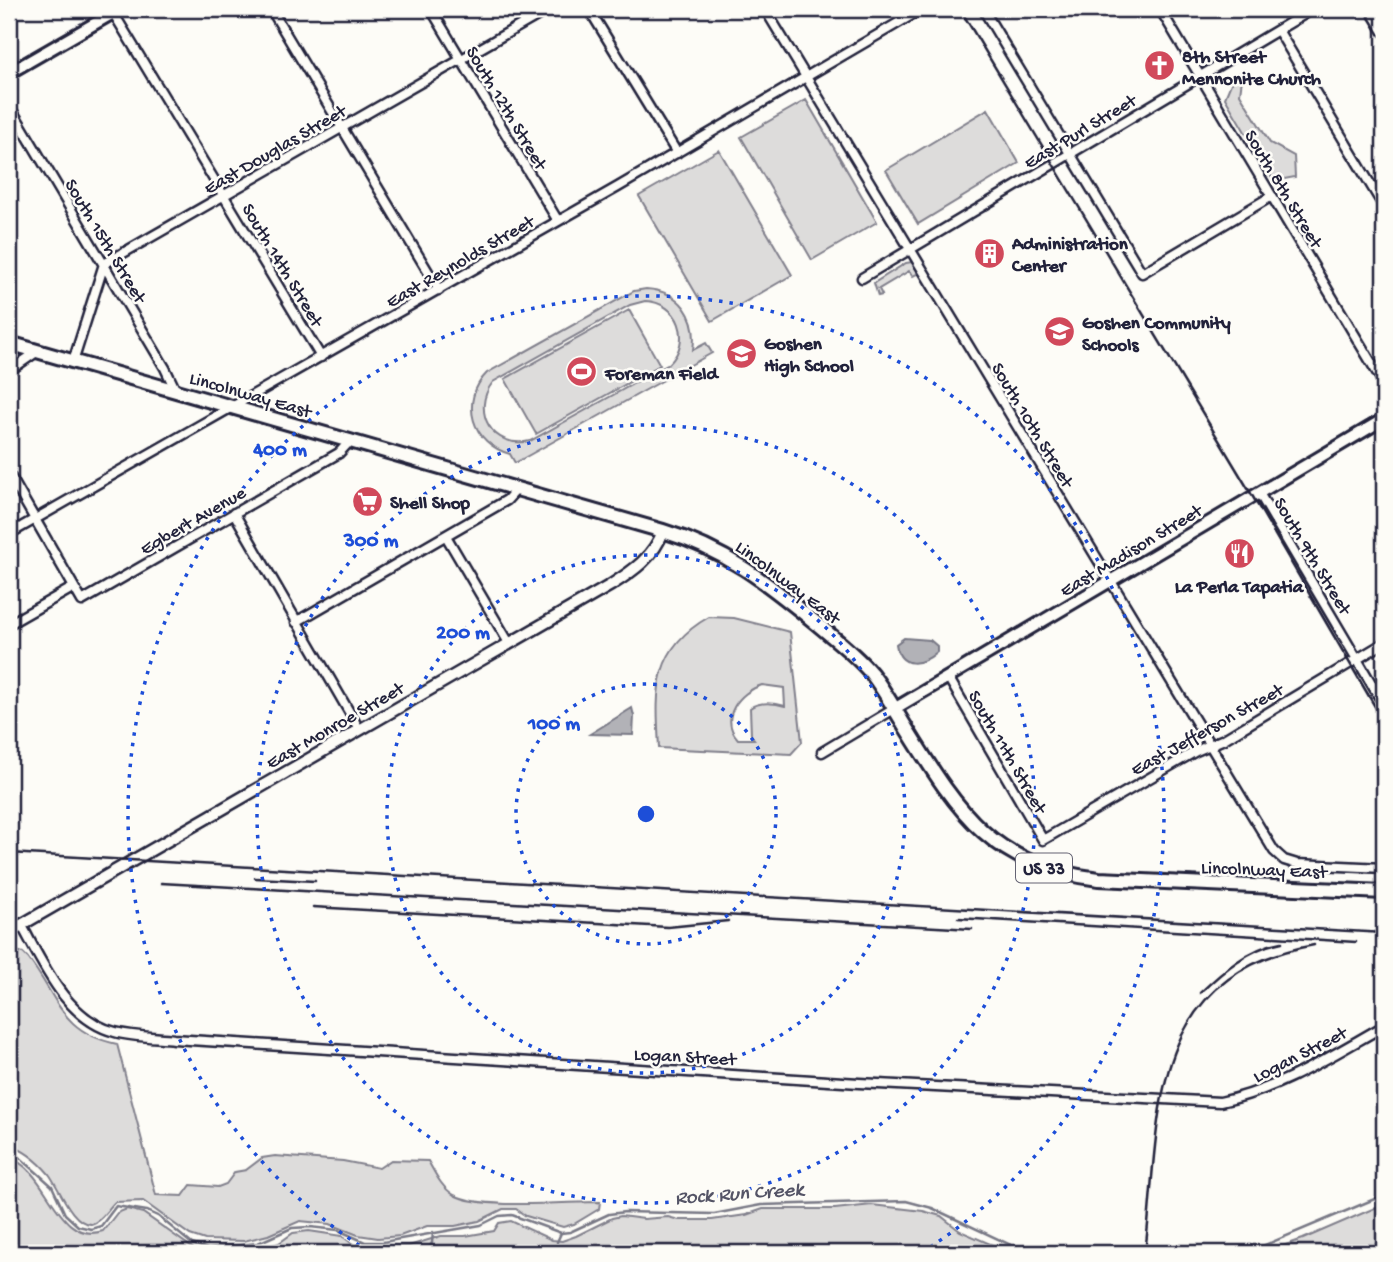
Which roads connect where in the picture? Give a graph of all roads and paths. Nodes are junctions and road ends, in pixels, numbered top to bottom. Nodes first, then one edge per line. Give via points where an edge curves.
1 (271, 9) edge
2 (431, 9) edge
3 (549, 9) edge
4 (589, 9) edge
5 (765, 9) edge
6 (922, 9) edge
7 (983, 9) edge
8 (1160, 9) edge
9 (1313, 9) edge
10 (1370, 9) edge
11 (115, 10) edge
12 (1278, 30) junction
13 (1384, 32) edge
14 (461, 59) junction
15 (9, 73) edge
16 (1199, 76) junction
17 (806, 77) junction
18 (9, 105) edge
19 (341, 127) junction
20 (677, 153) junction
21 (1070, 153) junction
22 (224, 195) junction
23 (1272, 196) junction
24 (1383, 202) edge
25 (558, 221) junction
26 (911, 250) junction
27 (104, 264) junction
28 (862, 278) dead end
29 (439, 290) junction
30 (9, 343) edge
31 (38, 351) junction
32 (321, 356) junction
33 (73, 362) junction
34 (9, 371) edge
35 (1384, 384) edge
36 (176, 391) junction
37 (229, 408) junction
38 (1384, 419) edge
39 (351, 440) junction
40 (9, 474) edge
41 (516, 490) junction
42 (1259, 493) junction
43 (234, 513) junction
44 (35, 519) junction
45 (663, 531) junction
46 (9, 534) edge
47 (446, 536) junction
48 (1111, 581) junction
49 (74, 587) junction
50 (296, 622) junction
51 (9, 624) edge
52 (509, 643) junction
53 (1384, 643) edge
54 (1357, 659) junction
55 (948, 677) junction
56 (1384, 705) edge
57 (894, 709) junction
58 (359, 729) junction
59 (1210, 745) junction
60 (822, 752) dead end
61 (1043, 840) joint
62 (1384, 868) edge
63 (1384, 892) edge
64 (21, 924) junction
65 (9, 932) edge
66 (1384, 1026) edge

1 - 19 street
2 - 14 street, South 12th Street
3 - 14 street, East Douglas Street
4 - 20 street
5 - 17 street, South 10th Street
6 - 17 street, East Reynolds Street
7 - 21 street
8 - 16 street, South 8th Street
9 - 12 street, East Purl Street
10 - 13 street
11 - 15 main road
11 - 22 street, South 14th Street
12 - 16 street, East Purl Street
12 - 24 street
14 - 19 street, East Douglas Street
14 - 25 street, South 12th Street
16 - 21 street, East Purl Street
16 - 23 street, South 8th Street
17 - 20 street, East Reynolds Street
17 - 26 street, South 10th Street
18 - 27 street, South 15th Street
19 - 22 street, East Douglas Street
19 - 29 street
20 - 25 street, East Reynolds Street
21 - 23 street via 1142,273
21 - 26 street, East Purl Street
22 - 27 street, East Douglas Street
22 - 32 street, South 14th Street
23 - 35 street, South 8th Street
25 - 29 street, East Reynolds Street
26 - 28 street, East Purl Street
26 - 48 street, South 10th Street
27 - 33 street
27 - 36 street, South 15th Street
29 - 32 street, East Reynolds Street
30 - 31 highway, Lincolnway East / US 33
31 - 33 highway, Lincolnway East / US 33
31 - 34 street
32 - 37 street, East Reynolds Street
33 - 36 highway, Lincolnway East / US 33
36 - 37 highway, Lincolnway East / US 33
37 - 39 highway, Lincolnway East / US 33
37 - 44 street, East Reynolds Street
38 - 42 main road, East Madison Street
39 - 41 highway, Lincolnway East / US 33
39 - 43 street, Egbert Avenue via 339,453
40 - 44 street
41 - 45 highway, Lincolnway East / US 33
41 - 47 street
42 - 48 main road, East Madison Street
42 - 54 street, South 9th Street
43 - 49 street, Egbert Avenue via 82,601
43 - 50 street
44 - 46 street, East Reynolds Street
44 - 49 street
45 - 52 street, East Monroe Street via 651,555 631,572
45 - 57 highway, Lincolnway East / US 33 via 716,551 793,604 862,663
47 - 50 street
47 - 52 street
48 - 55 main road, East Madison Street
48 - 59 street, South 10th Street
49 - 51 street
50 - 58 street
52 - 58 street, East Monroe Street
53 - 54 street, East Jefferson Street
54 - 56 street, South 9th Street
54 - 59 street, East Jefferson Street
55 - 57 main road, East Madison Street
55 - 61 street, South 11th Street
57 - 60 street
57 - 63 highway, Lincolnway East / US 33 via 969,820 1006,850 1050,871 1099,879
58 - 64 street, East Monroe Street
59 - 61 street, East Jefferson Street
59 - 62 street, South 10th Street via 1278,855 1297,864
64 - 65 street, East Monroe Street
64 - 66 street, Logan Street via 62,993 87,1019 115,1032 174,1039 1220,1102 1279,1083

